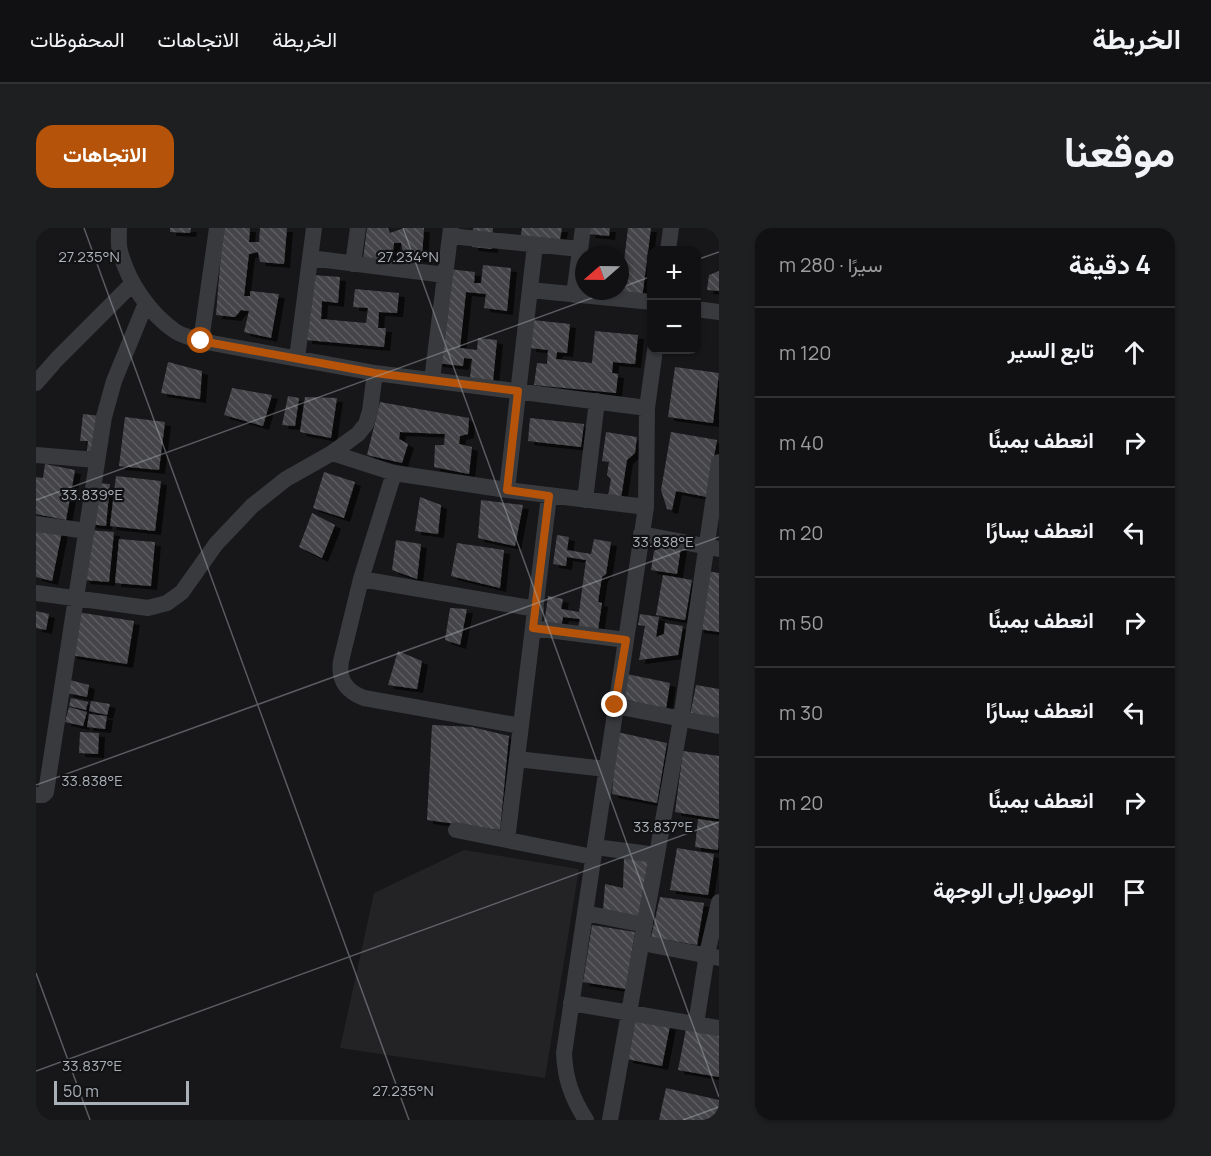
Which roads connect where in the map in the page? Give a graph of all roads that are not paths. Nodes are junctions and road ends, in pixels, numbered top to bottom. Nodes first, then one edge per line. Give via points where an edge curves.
1 (118, 228) edge
2 (217, 228) edge
3 (314, 228) edge
4 (357, 228) edge
5 (582, 228) edge
6 (670, 228) edge
7 (450, 232) edge
8 (535, 245) junction
9 (580, 246) edge
10 (668, 246) edge
11 (575, 249) edge
12 (310, 258) junction
13 (353, 264) junction
14 (445, 275) junction
15 (133, 283) junction
16 (575, 287) edge
17 (530, 290) junction
18 (574, 295) junction
19 (647, 302) edge
20 (146, 303) junction
21 (701, 310) edge
22 (719, 312) edge
23 (201, 341) junction
24 (654, 354) edge
25 (297, 358) junction
26 (375, 373) junction
27 (432, 380) junction
28 (36, 383) edge
29 (518, 391) junction
30 (597, 400) junction
31 (647, 408) junction
32 (332, 453) junction
33 (36, 455) edge
34 (96, 460) junction
35 (719, 462) edge
36 (393, 473) junction
37 (507, 490) junction
38 (549, 496) junction
39 (585, 500) junction
40 (646, 507) junction
41 (36, 524) edge
42 (87, 531) junction
43 (641, 534) junction
44 (713, 548) edge
45 (361, 579) junction
46 (36, 593) edge
47 (77, 598) junction
48 (536, 609) junction
49 (533, 628) junction
50 (626, 640) junction
51 (615, 705) junction
52 (681, 718) junction
53 (521, 726) junction
54 (719, 726) edge
55 (517, 759) junction
56 (606, 769) junction
57 (36, 795) edge
58 (456, 830) dead end
59 (507, 840) junction
60 (594, 852) junction
61 (657, 855) junction
62 (719, 902) edge
63 (585, 914) junction
64 (645, 924) junction
65 (642, 943) junction
66 (713, 956) edge
67 (571, 1003) junction
68 (629, 1012) junction
69 (696, 1024) junction
70 (719, 1028) edge
71 (586, 1120) edge
72 (610, 1120) edge

1 - 15 street via 119,249
2 - 23 street
3 - 12 street
4 - 13 street
5 - 9 street
6 - 10 street
7 - 8 street
7 - 14 street
8 - 11 street
8 - 17 street
12 - 13 street
12 - 25 street
13 - 14 street
14 - 27 street
15 - 20 street
15 - 28 street
16 - 18 street
17 - 18 street
17 - 29 street
18 - 19 street
20 - 23 street via 177,333
20 - 34 street via 114,381
21 - 22 street
23 - 25 street
24 - 31 street
25 - 26 street
26 - 27 street
26 - 32 street via 366,424
27 - 29 street
29 - 30 street
29 - 37 street
30 - 31 street
30 - 39 street
31 - 40 street
32 - 36 street
32 - 47 street via 302,468 252,506 216,544 182,592 167,603 148,608
33 - 34 street
34 - 42 street
35 - 44 street
36 - 37 street
36 - 45 street
37 - 38 street
38 - 39 street
38 - 48 street
39 - 40 street
40 - 43 street
41 - 42 street
42 - 47 street
43 - 44 street
43 - 50 street
44 - 52 street
45 - 48 street
45 - 53 street via 339,672 347,688 364,698
46 - 47 street
47 - 57 street via 46,792
48 - 49 street
49 - 50 street
49 - 53 street
50 - 51 street
51 - 52 street
51 - 56 street
52 - 54 street
52 - 61 street
53 - 55 street
55 - 56 street
55 - 59 street
56 - 60 street
58 - 59 street
59 - 60 street
60 - 61 street
60 - 63 street
61 - 64 street
62 - 66 street
63 - 64 street
63 - 67 street
64 - 65 street
65 - 66 street
65 - 68 street
66 - 69 street
67 - 68 street
67 - 71 street via 564,1074 571,1096
68 - 69 street
68 - 72 street
69 - 70 street

